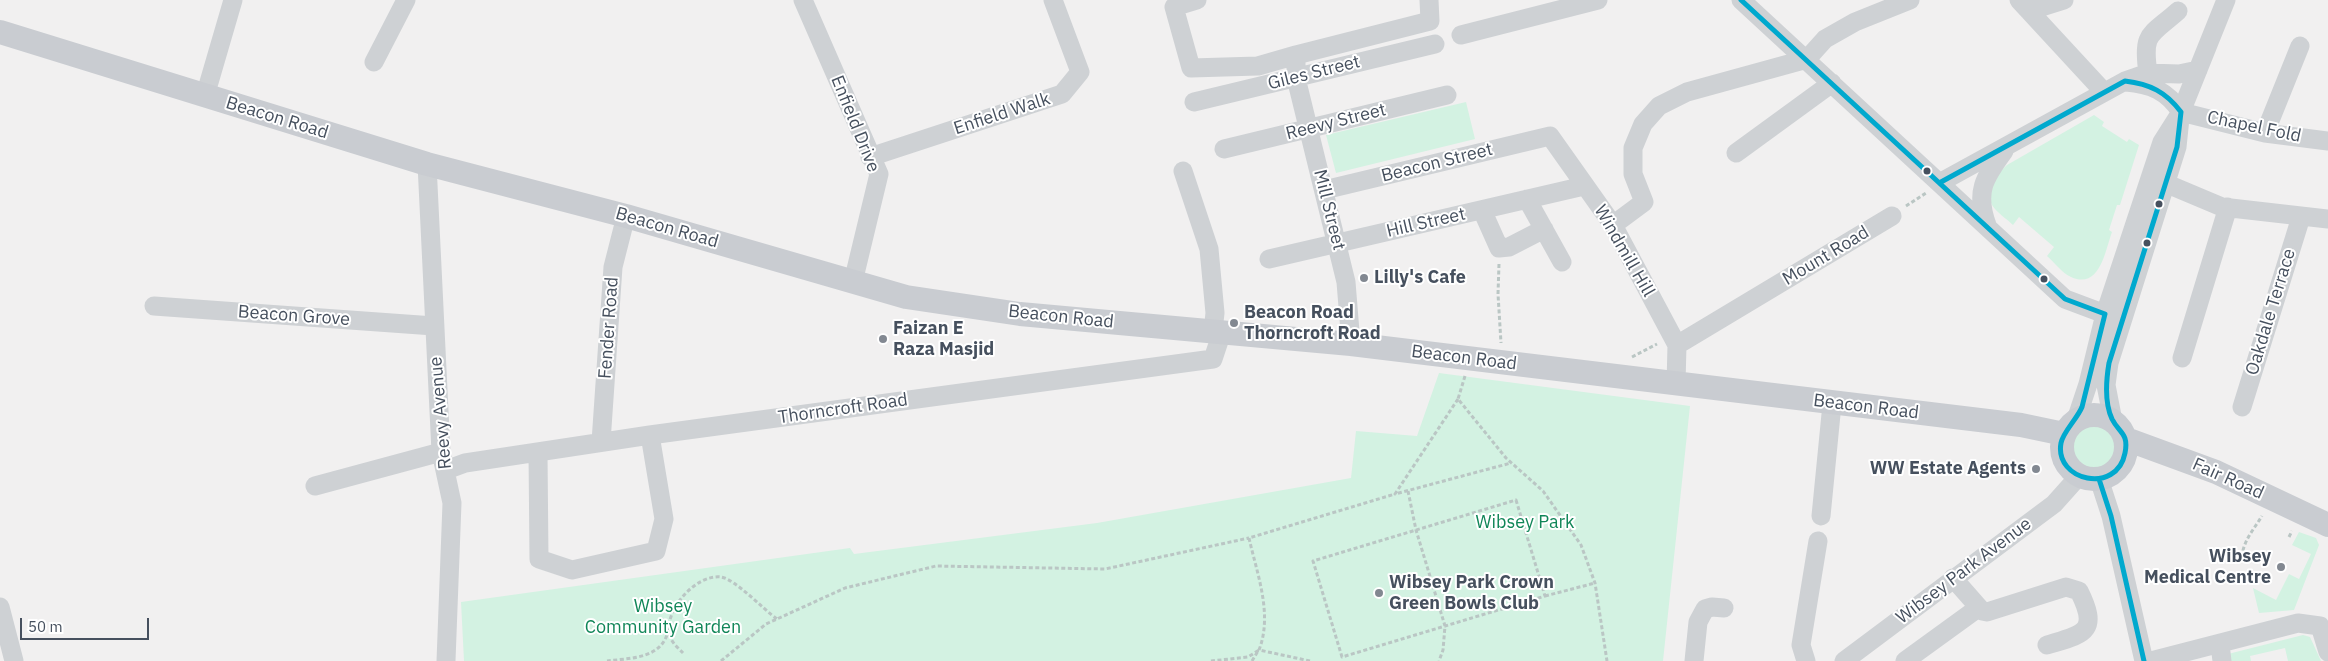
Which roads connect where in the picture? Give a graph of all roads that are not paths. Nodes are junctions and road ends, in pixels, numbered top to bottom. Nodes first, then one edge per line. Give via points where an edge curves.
1 (233, 0) edge
2 (406, 0) edge
3 (803, 0) edge
4 (1053, 0) edge
5 (1197, 0) edge
6 (1429, 0) edge
7 (1598, 0) edge
8 (1742, 0) edge
9 (1910, 0) edge
10 (2064, 0) edge
11 (2226, 0) edge
12 (2024, 6) edge
13 (2178, 11) dead end
14 (0, 32) edge
15 (1461, 35) dead end
16 (1435, 44) dead end
17 (2300, 46) dead end
18 (1296, 55) junction
19 (1807, 59) junction
20 (374, 62) dead end
21 (2198, 70) junction
22 (2148, 72) junction
23 (1296, 78) junction
24 (2125, 82) junction
25 (1832, 83) junction
26 (2104, 92) junction
27 (1447, 95) dead end
28 (205, 96) junction
29 (1194, 102) dead end
30 (2181, 112) junction
31 (1309, 128) junction
32 (2265, 133) junction
33 (1550, 136) joint
34 (2328, 141) edge
35 (2008, 146) junction
36 (1224, 149) dead end
37 (1736, 152) dead end
38 (870, 157) junction
39 (427, 164) junction
40 (1183, 171) dead end
41 (2158, 179) junction
42 (1941, 182) junction
43 (1584, 186) junction
44 (1324, 190) junction
45 (1527, 199) junction
46 (2228, 207) junction
47 (1482, 210) junction
48 (626, 216) junction
49 (1892, 216) road end
50 (2301, 217) junction
51 (2328, 219) edge
52 (1613, 225) junction
53 (1987, 225) junction
54 (1544, 229) junction
55 (1337, 244) junction
56 (1269, 259) dead end
57 (1562, 262) dead end
58 (852, 282) junction
59 (154, 306) dead end
60 (2104, 314) junction
61 (434, 326) junction
62 (1218, 332) junction
63 (1674, 340) junction
64 (1351, 344) junction
65 (2182, 358) dead end
66 (1676, 384) junction
67 (1832, 404) junction
68 (2242, 407) dead end
69 (2070, 427) junction
70 (2119, 430) junction
71 (650, 435) junction
72 (601, 442) junction
73 (538, 453) junction
74 (444, 461) junction
75 (2089, 478) junction
76 (314, 486) dead end
77 (1821, 516) dead end
78 (2328, 525) edge
79 (1818, 541) dead end
80 (1953, 578) junction
81 (0, 607) edge
82 (1724, 608) dead end
83 (1978, 608) junction
84 (2047, 645) dead end
85 (2221, 652) edge
86 (2328, 652) edge
87 (14, 661) edge
88 (446, 661) edge
89 (1694, 661) edge
90 (1806, 661) edge
91 (1844, 661) edge
92 (1905, 661) edge
93 (2144, 661) edge
94 (2151, 661) edge

1 - 28 street
2 - 20 street
3 - 38 street, Enfield Drive
4 - 38 street, Enfield Walk via 1080,72 1062,94
5 - 18 street via 1174,7 1191,68 1258,66
6 - 18 street via 1430,21
7 - 15 street
8 - 19 street
9 - 19 street via 1855,22 1826,39
10 - 12 street
11 - 21 street
12 - 26 street
13 - 22 street via 2148,38 2145,51
14 - 28 main road, Beacon Road
16 - 23 street, Giles Street
17 - 32 street
18 - 23 street, Mill Street
19 - 25 street
19 - 52 street via 1680,96 1659,106 1642,124 1633,148 1633,174 1644,202
21 - 22 street via 2179,74
21 - 30 street
22 - 24 street
23 - 29 street, Giles Street
23 - 31 street, Mill Street
24 - 26 street
24 - 30 street via 2158,89 2171,97
25 - 37 street
25 - 42 street
26 - 35 street
27 - 31 street, Reevy Street
28 - 39 main road, Beacon Road
30 - 32 street, Chapel Fold
30 - 41 street via 2177,147
31 - 36 street, Reevy Street
31 - 44 street, Mill Street
32 - 34 street, Chapel Fold
33 - 43 street, Windmill Hill
33 - 44 street, Beacon Street
35 - 42 street
35 - 53 street via 1982,186 1981,208
38 - 58 street, Enfield Drive via 879,174
39 - 48 main road, Beacon Road
39 - 61 street, Reevy Avenue
40 - 62 street via 1209,250
41 - 46 street
41 - 60 street
41 - 70 street via 2109,363 2106,386
42 - 53 street
43 - 45 street, Hill Street
43 - 52 street, Windmill Hill
44 - 55 street, Mill Street
45 - 47 street, Hill Street
45 - 54 street
46 - 50 street
46 - 65 street
47 - 54 street via 1499,248 1510,247
47 - 55 street, Hill Street
48 - 58 main road, Beacon Road
48 - 72 street, Fender Road via 613,267
49 - 63 street, Mount Road
50 - 51 street
50 - 68 street, Oakdale Terrace
52 - 63 street, Windmill Hill
53 - 60 street via 2065,299
54 - 57 street
55 - 56 street, Hill Street
55 - 64 street, Mill Street via 1346,282
58 - 62 main road, Beacon Road via 906,297 1020,314
59 - 61 street, Beacon Grove
60 - 69 street via 2088,384
61 - 74 street, Reevy Avenue
62 - 64 main road, Beacon Road
62 - 71 street, Thorncroft Road via 1213,359
63 - 66 street
64 - 66 main road, Beacon Road
66 - 67 main road, Beacon Road
67 - 69 main road, Beacon Road via 2021,425
67 - 77 street
69 - 70 main road via 2086,415 2096,415
69 - 75 main road via 2061,447 2063,458 2070,469
70 - 75 main road via 2126,451 2122,463 2115,472
70 - 78 main road, Fair Road
71 - 72 street, Thorncroft Road
71 - 73 street via 664,519 656,551 572,570 539,560
72 - 73 street, Thorncroft Road
73 - 74 street, Thorncroft Road via 465,463
74 - 76 street, Thorncroft Road
74 - 88 street, Reevy Avenue via 452,503
75 - 80 street, Wibsey Park Avenue
75 - 93 street via 2107,498
79 - 90 street via 1802,645
80 - 83 street
80 - 91 street, Wibsey Park Avenue
81 - 87 street
82 - 89 street via 1705,609 1698,622
83 - 84 street via 1987,612 2072,587 2082,598 2087,629 2080,635
83 - 92 street
85 - 86 street via 2298,623 2320,626
85 - 94 street

